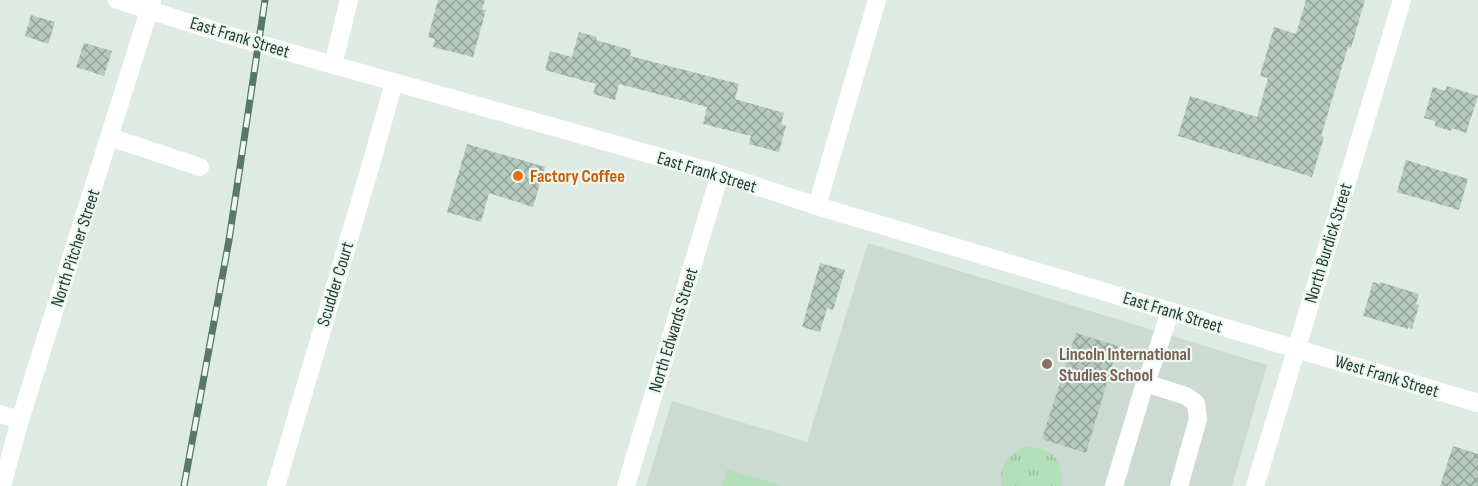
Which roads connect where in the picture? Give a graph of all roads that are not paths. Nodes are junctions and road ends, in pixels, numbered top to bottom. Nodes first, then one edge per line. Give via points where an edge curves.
1 (117, 0) edge
2 (349, 0) edge
3 (877, 0) edge
4 (1402, 0) edge
5 (151, 5) edge
6 (333, 65) junction
7 (394, 82) junction
8 (110, 137) junction
9 (200, 167) dead end
10 (720, 174) junction
11 (817, 206) junction
12 (1170, 311) junction
13 (1296, 349) junction
14 (1145, 383) junction
15 (1478, 403) edge
16 (0, 414) edge
17 (20, 420) junction
18 (2, 486) edge
19 (276, 486) edge
20 (626, 486) edge
21 (1114, 486) edge
22 (1179, 486) edge
23 (1255, 486) edge

1 - 5 street, East Frank Street
2 - 6 street
3 - 11 street
4 - 13 street, North Burdick Street
5 - 6 street, East Frank Street via 238,38
5 - 8 street, North Pitcher Street
6 - 7 street, East Frank Street
7 - 10 street, East Frank Street
7 - 19 street, Scudder Court
8 - 9 street
8 - 17 street, North Pitcher Street
10 - 11 street, East Frank Street
10 - 20 street, North Edwards Street
11 - 12 street, East Frank Street
12 - 13 street, East Frank Street
12 - 14 street
13 - 15 street, West Frank Street
13 - 23 street, North Burdick Street
14 - 21 street
14 - 22 street via 1196,403 1198,419
16 - 17 street
17 - 18 street, North Pitcher Street

